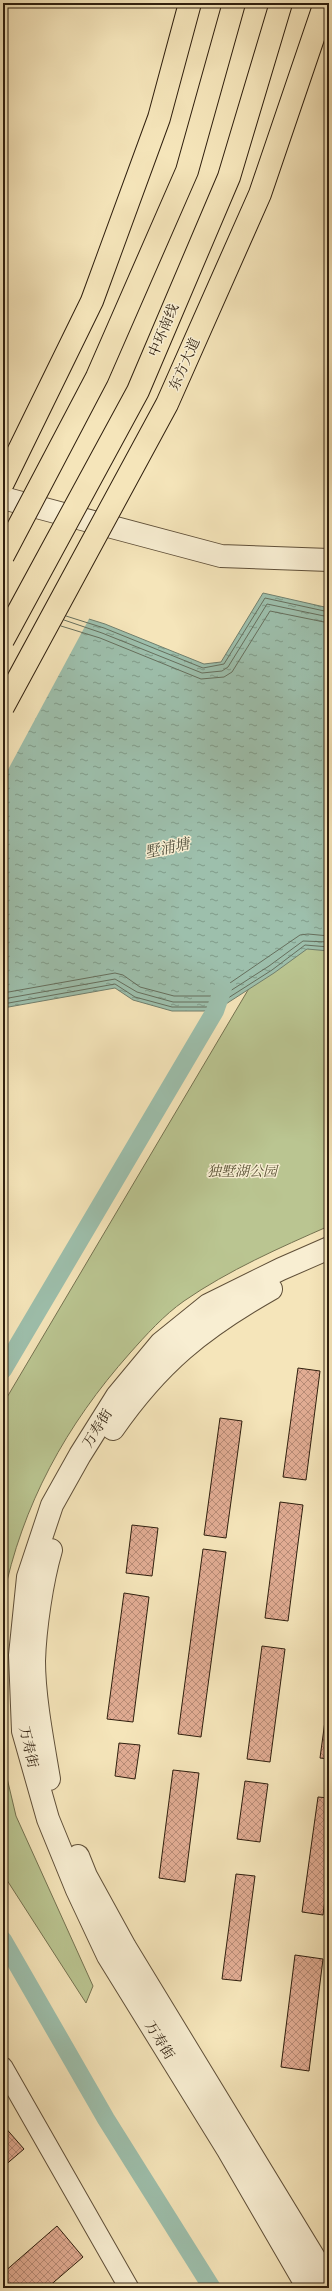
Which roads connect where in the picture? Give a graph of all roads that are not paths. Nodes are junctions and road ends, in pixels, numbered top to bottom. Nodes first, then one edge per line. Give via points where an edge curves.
1 (190, 3) edge
2 (234, 3) edge
3 (281, 3) edge
4 (325, 3) edge
5 (3, 483) edge
6 (3, 498) edge
7 (3, 556) edge
8 (329, 560) edge
9 (3, 640) edge
10 (3, 707) edge
11 (329, 1248) edge
12 (329, 1263) edge
13 (3, 2067) edge
14 (329, 2282) edge
15 (129, 2288) edge
16 (308, 2288) edge

1 - 5 main road via 159,118 92,301
2 - 7 main road, bridge via 187,171 97,377
3 - 9 main road, 中环南线, bridge via 229,177 138,391
4 - 10 main road, 东方大道, bridge via 260,194 170,397
6 - 8 street via 221,556
11 - 16 street, 万寿街 via 280,1268 208,1305 162,1343 117,1396 52,1505 28,1577 20,1655 23,1731 48,1819 77,1890 108,1956 228,2150
12 - 14 street, 万寿街 via 286,1281 228,1314 169,1360 128,1407 91,1460 64,1507 44,1574 34,1661 41,1729 52,1793 86,1876
13 - 15 street

